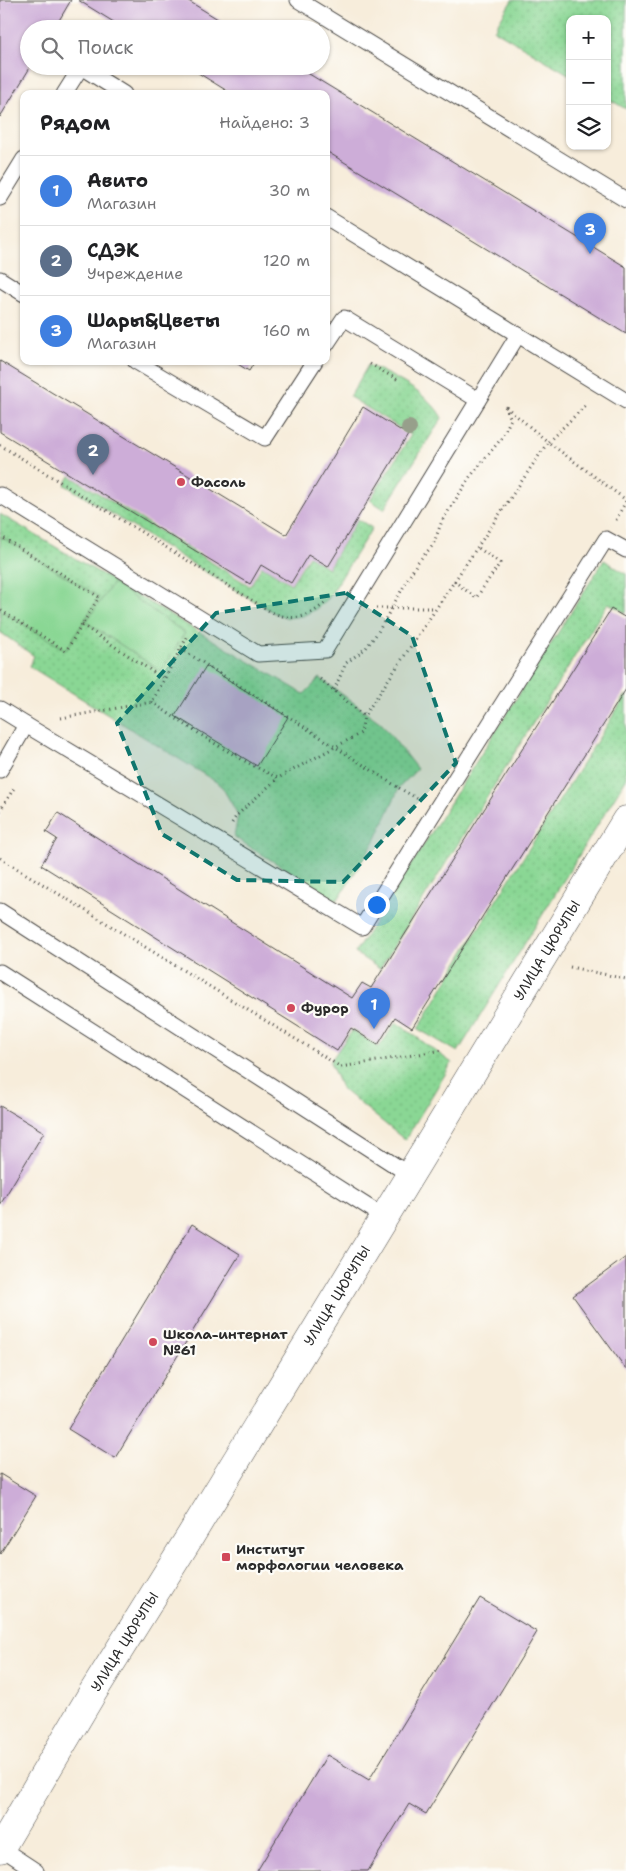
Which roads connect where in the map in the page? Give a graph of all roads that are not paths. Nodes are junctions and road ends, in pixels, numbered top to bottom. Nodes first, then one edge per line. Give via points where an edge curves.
1 (298, 0) edge
2 (76, 75) edge
3 (93, 75) edge
4 (67, 90) edge
5 (117, 90) edge
6 (20, 166) edge
7 (0, 198) edge
8 (626, 200) edge
9 (330, 220) edge
10 (0, 279) edge
11 (20, 292) edge
12 (518, 334) junction
13 (330, 339) edge
14 (142, 365) edge
15 (312, 365) edge
16 (478, 400) junction
17 (626, 401) edge
18 (0, 495) edge
19 (626, 550) edge
20 (0, 708) edge
21 (26, 725) junction
22 (0, 770) edge
23 (626, 820) edge
24 (0, 912) edge
25 (0, 972) edge
26 (410, 1175) junction
27 (384, 1217) junction
28 (0, 1849) edge
29 (36, 1871) edge

1 - 8 lane
2 - 4 lane
3 - 5 lane
6 - 7 lane
9 - 12 lane
10 - 11 lane
12 - 16 lane
12 - 17 lane
13 - 16 lane via 344,318
14 - 15 lane via 265,438
16 - 18 lane via 325,650 258,654
19 - 21 lane via 606,539 362,927
20 - 21 lane
21 - 22 lane
23 - 26 street, УЛИЦА ЦЮРУПЫ
24 - 26 lane
25 - 27 lane
26 - 27 street, УЛИЦА ЦЮРУПЫ
27 - 28 street, УЛИЦА ЦЮРУПЫ
28 - 29 lane

